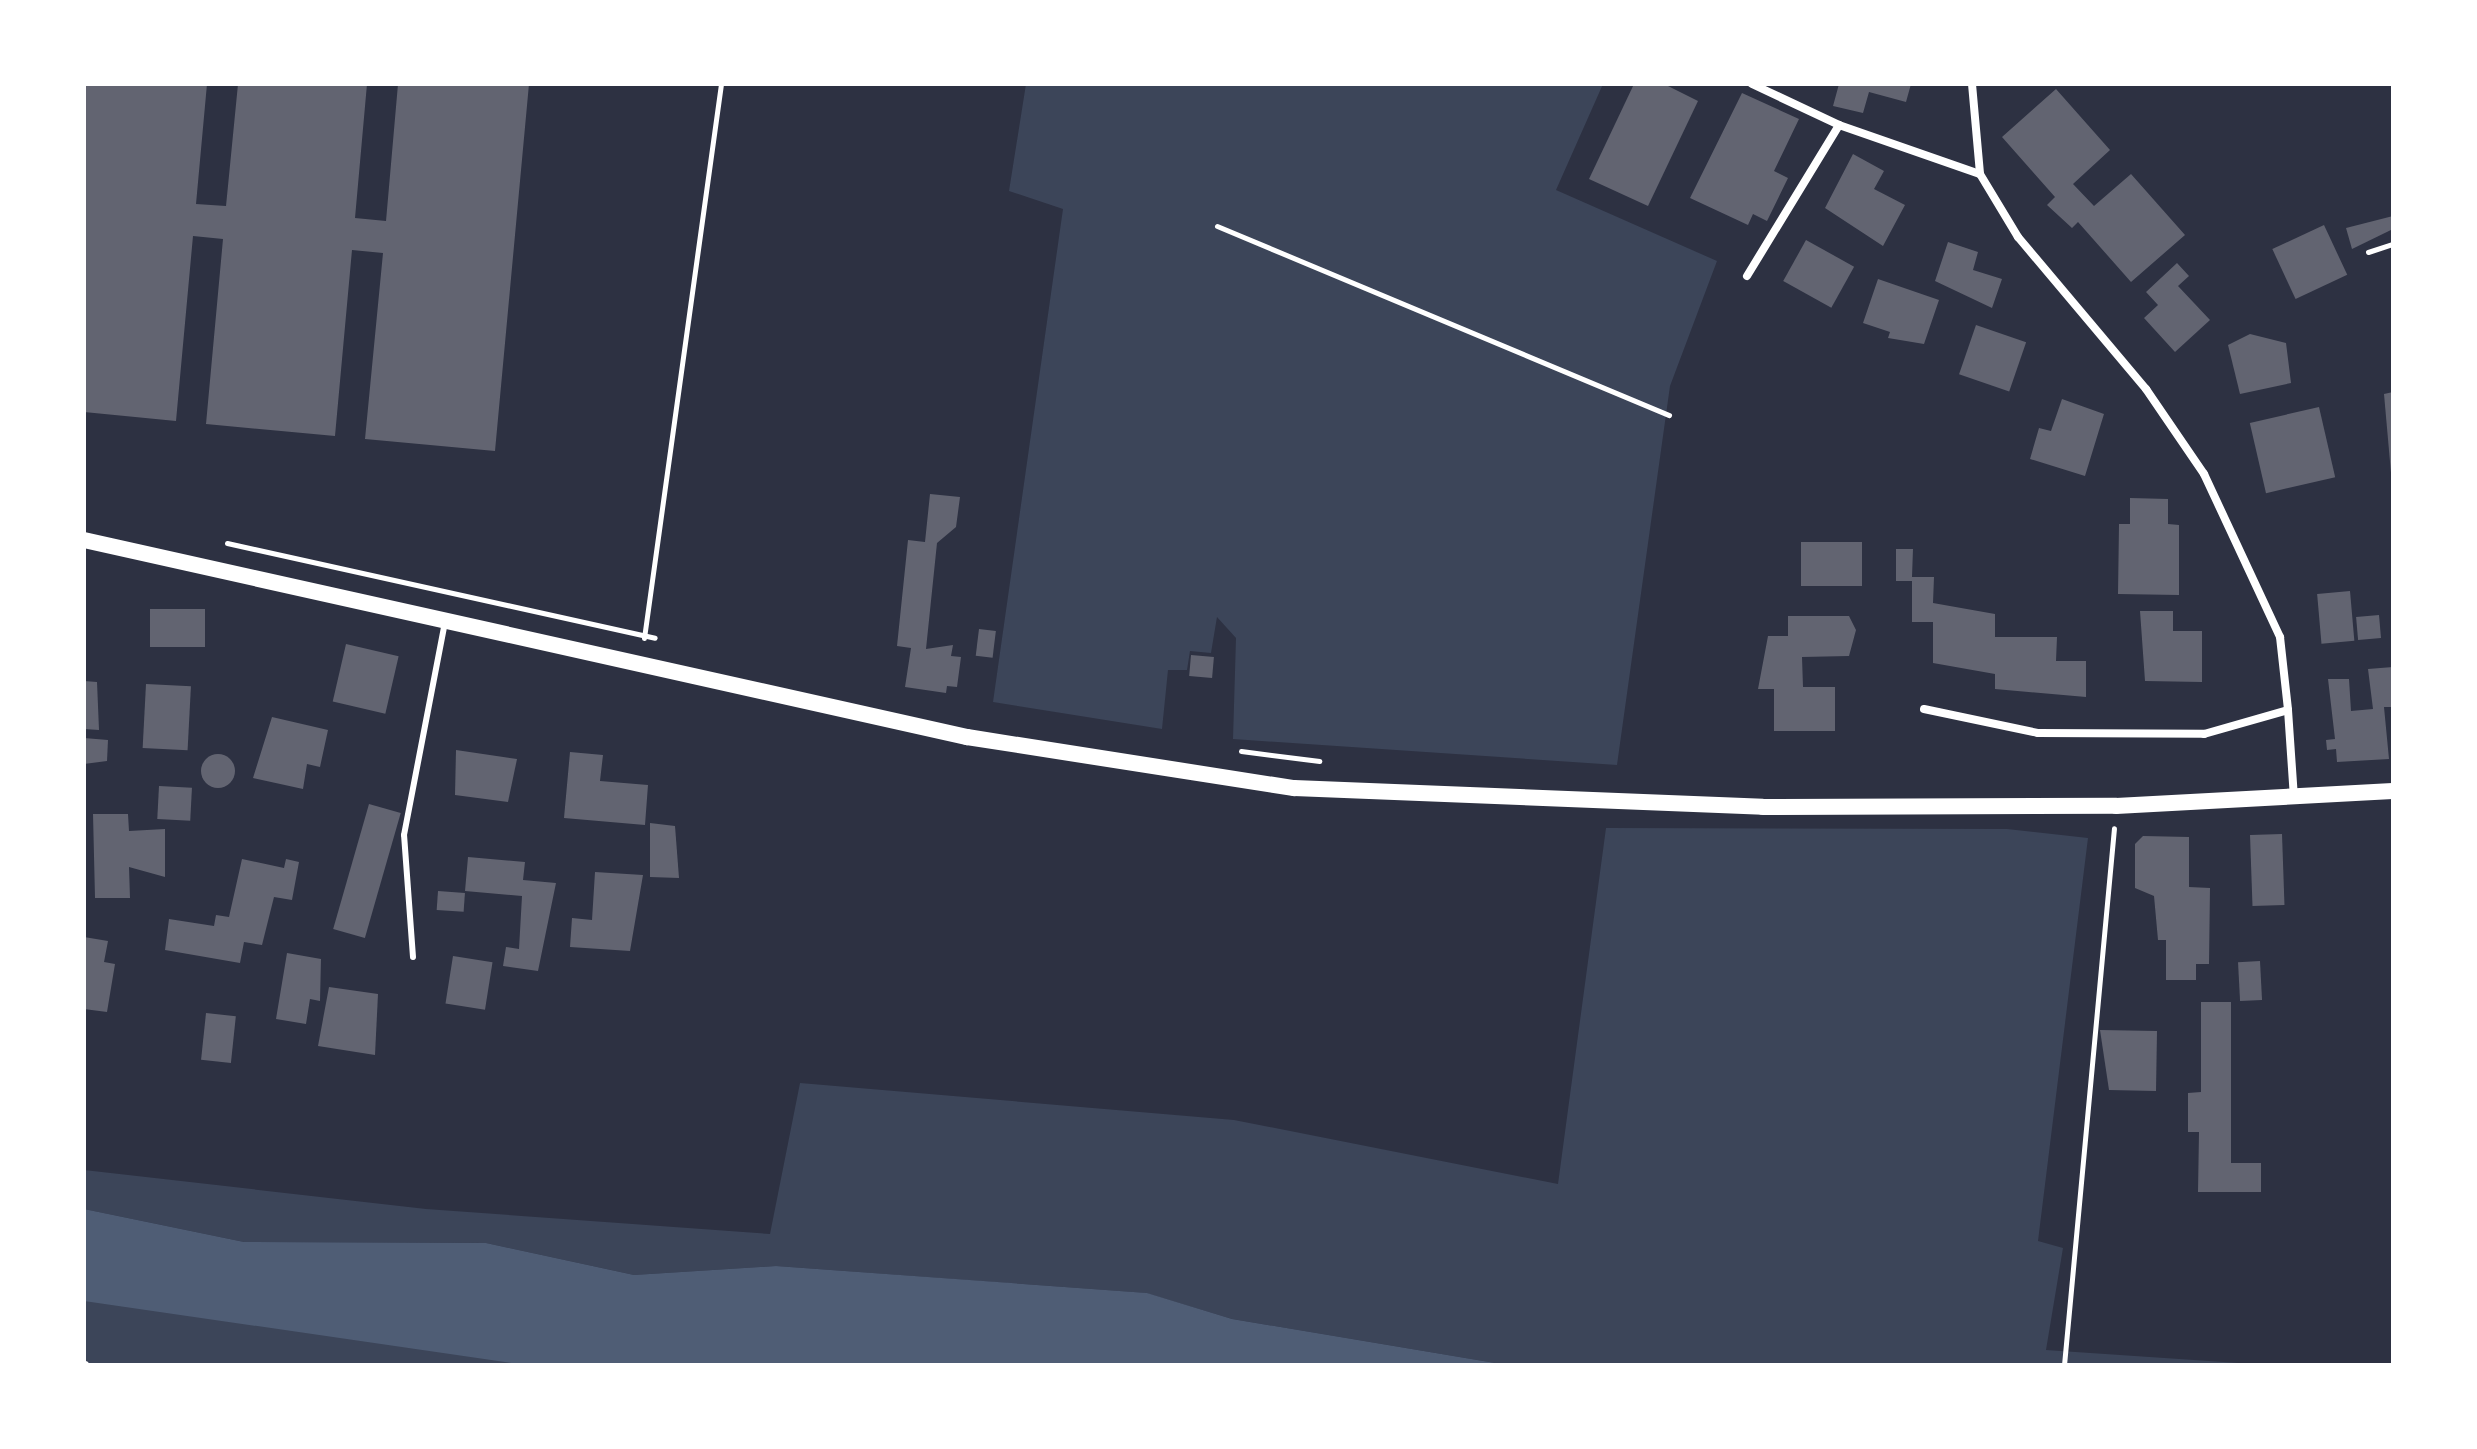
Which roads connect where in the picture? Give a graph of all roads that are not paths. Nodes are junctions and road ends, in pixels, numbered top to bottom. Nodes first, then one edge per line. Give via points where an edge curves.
1 (1752, 84) edge
2 (1972, 84) edge
3 (1839, 125) junction
4 (1980, 174) junction
5 (1747, 276) dead end
6 (84, 540) edge
7 (445, 622) junction
8 (1924, 709) dead end
9 (2288, 710) junction
10 (2393, 791) edge
11 (2294, 799) junction
12 (413, 957) dead end

1 - 3 street
2 - 4 street
3 - 4 street
3 - 5 street
4 - 9 street via 2018,237 2146,389 2204,474 2280,637
6 - 7 main road
7 - 11 main road via 967,737 1294,788 1747,807 2116,806
7 - 12 lane via 404,835
8 - 9 street via 2038,733 2204,734
9 - 11 street
10 - 11 main road

